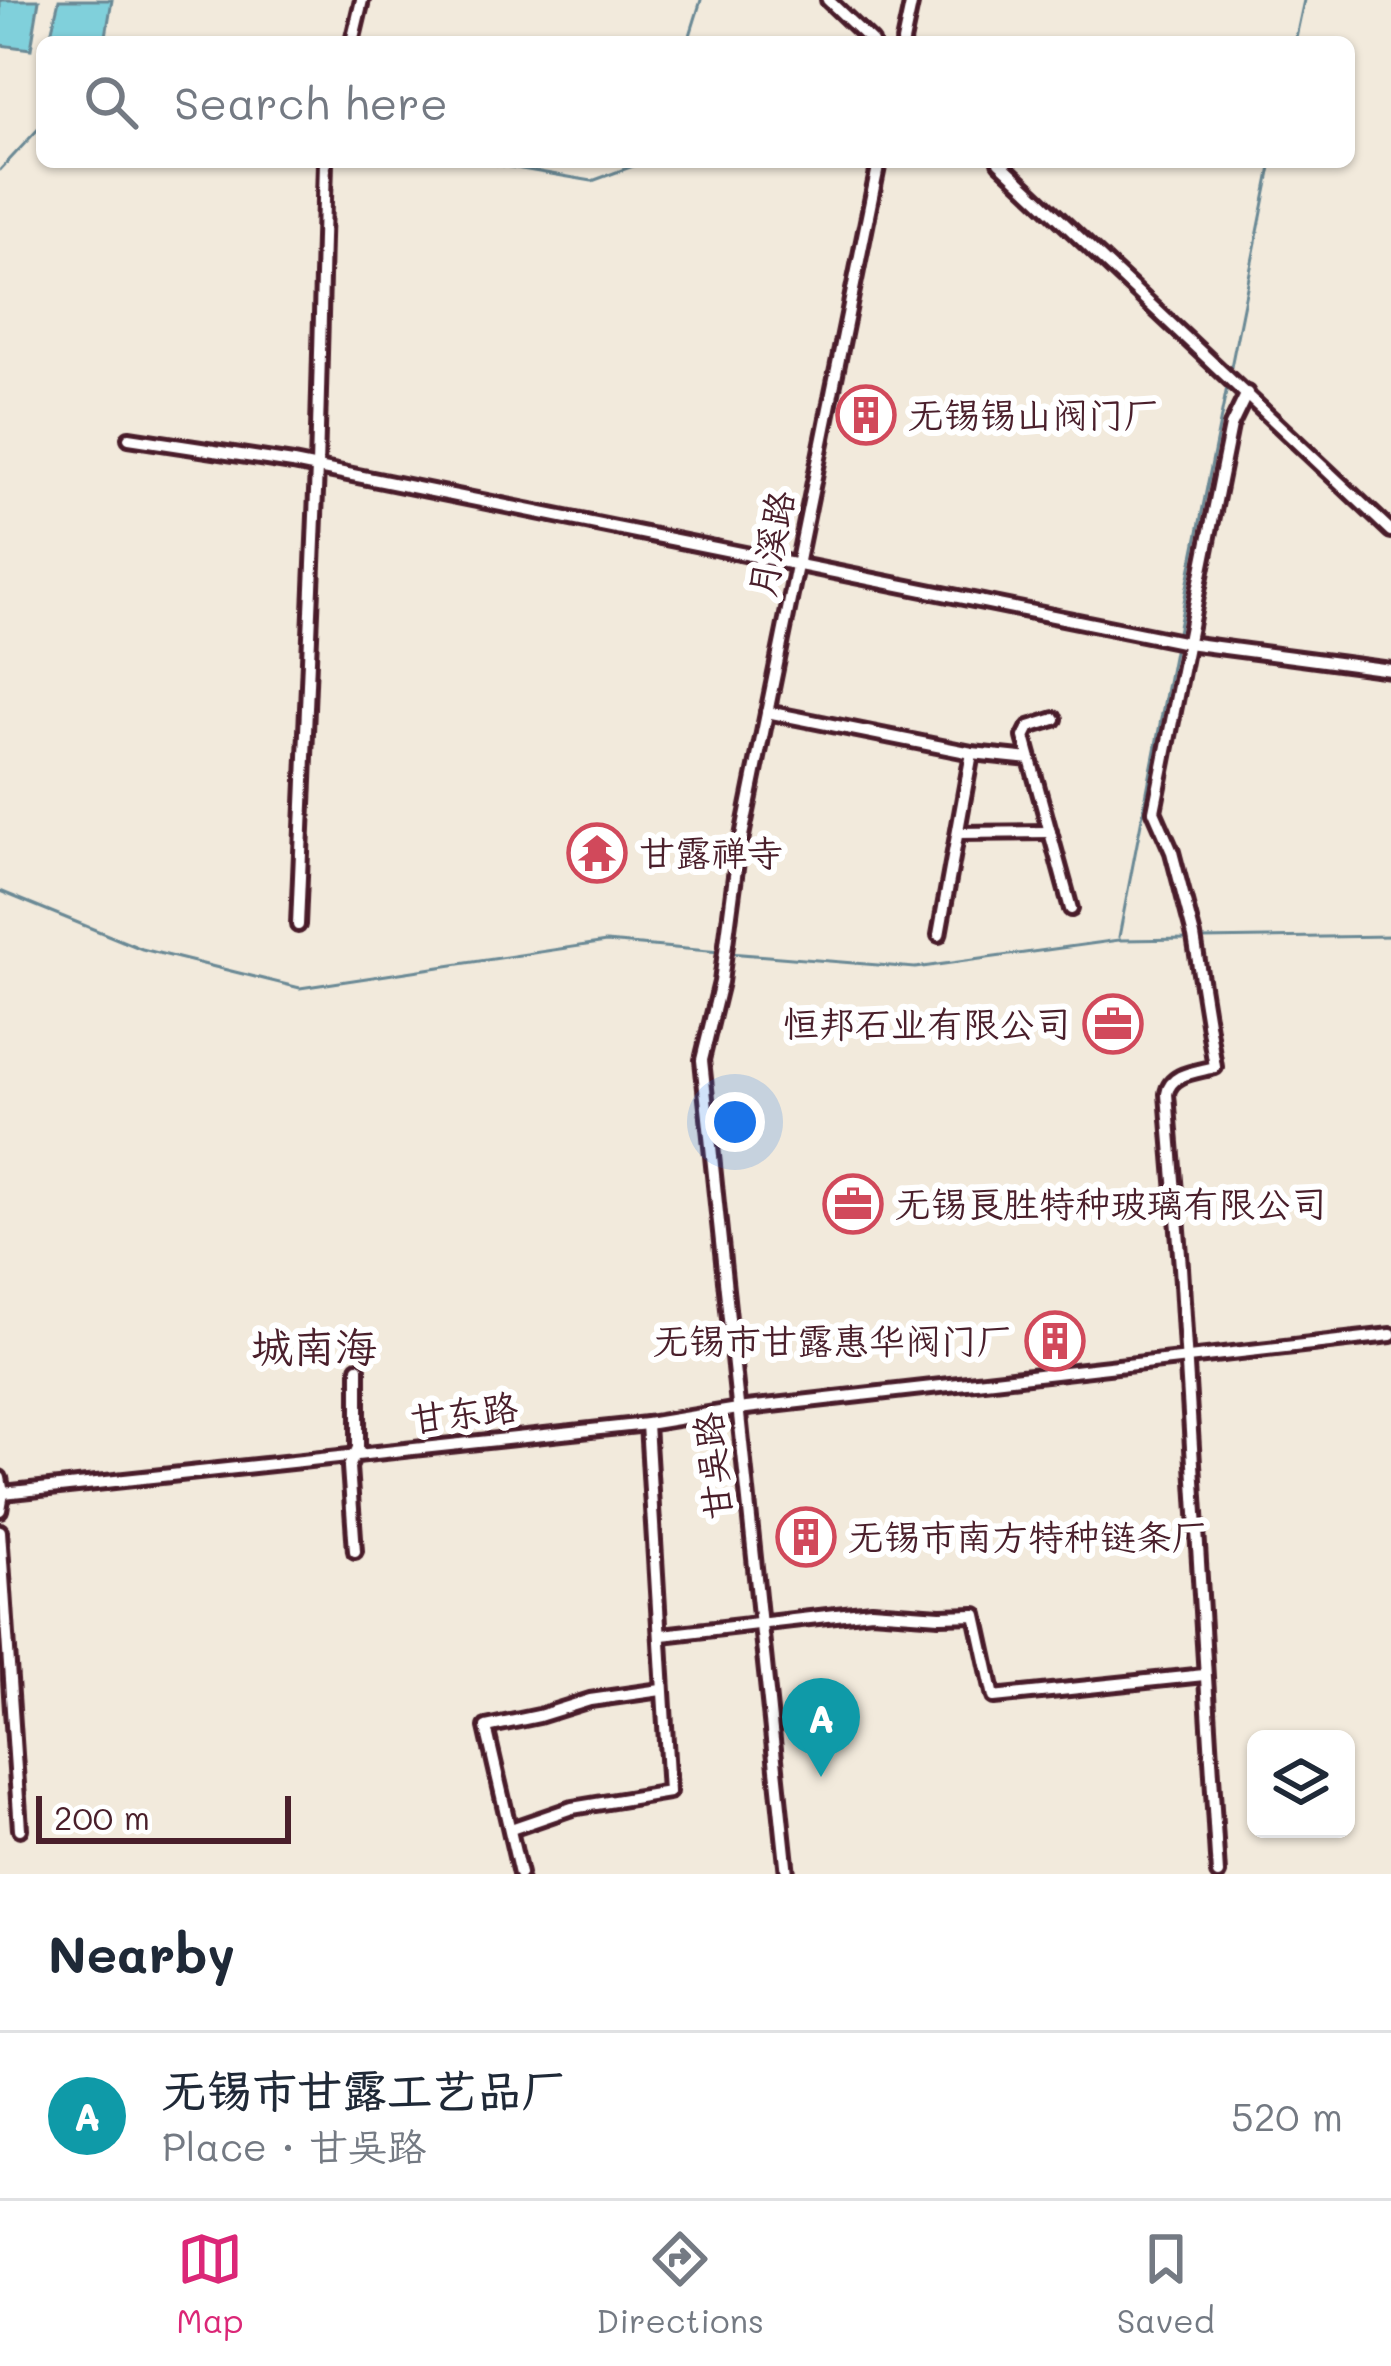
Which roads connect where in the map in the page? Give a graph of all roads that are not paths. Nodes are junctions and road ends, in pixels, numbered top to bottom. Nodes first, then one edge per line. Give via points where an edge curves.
1 (362, 0) edge
2 (828, 0) edge
3 (912, 0) edge
4 (353, 36) edge
5 (866, 36) edge
6 (904, 36) edge
7 (325, 168) edge
8 (878, 168) edge
9 (1005, 168) edge
10 (1247, 392) junction
11 (129, 438) dead end
12 (317, 468) junction
13 (1391, 531) edge
14 (797, 563) junction
15 (1180, 642) junction
16 (1391, 670) edge
17 (767, 712) junction
18 (1055, 719) dead end
19 (972, 753) junction
20 (1030, 759) junction
21 (1050, 832) junction
22 (958, 833) junction
23 (1071, 908) dead end
24 (298, 926) dead end
25 (939, 935) dead end
26 (728, 938) joint
27 (1391, 1335) edge
28 (1185, 1359) junction
29 (358, 1369) dead end
30 (737, 1409) junction
31 (647, 1424) junction
32 (354, 1456) junction
33 (0, 1478) edge
34 (3, 1493) junction
35 (0, 1510) edge
36 (0, 1531) edge
37 (356, 1551) dead end
38 (2, 1608) edge
39 (760, 1621) junction
40 (662, 1635) junction
41 (1204, 1675) junction
42 (662, 1690) junction
43 (20, 1829) dead end
44 (512, 1829) junction
45 (520, 1874) edge
46 (787, 1874) edge
47 (1218, 1874) edge

1 - 4 street
2 - 5 street
3 - 6 street
7 - 12 street
8 - 14 street, 月溪路
9 - 10 street
10 - 13 street
10 - 15 street via 1231,426
11 - 12 street
12 - 14 street
12 - 24 street
14 - 15 street
14 - 17 street, 月溪路
15 - 16 street
15 - 28 street via 1154,811 1199,956 1215,1067 1175,1078 1167,1094
17 - 19 street
17 - 26 street, 月溪路
18 - 20 street via 1025,731
19 - 20 street
19 - 22 street
20 - 21 street
21 - 22 street
21 - 23 street
22 - 25 street
26 - 30 street, 甘吴路 via 702,1060
27 - 28 street, 甘东路
28 - 30 street, 甘东路
28 - 41 street
29 - 32 street
30 - 31 street, 甘东路
30 - 39 street, 甘吴路
31 - 32 street, 甘东路
31 - 40 street
32 - 34 street, 甘东路
32 - 37 street
33 - 34 street
34 - 35 street
36 - 38 street
38 - 43 street
39 - 40 street
39 - 41 street via 871,1611 976,1615 994,1697
39 - 46 street, 甘吴路
40 - 42 street
41 - 47 street
42 - 44 street via 668,1792 572,1808
42 - 44 street via 486,1727
44 - 45 street

